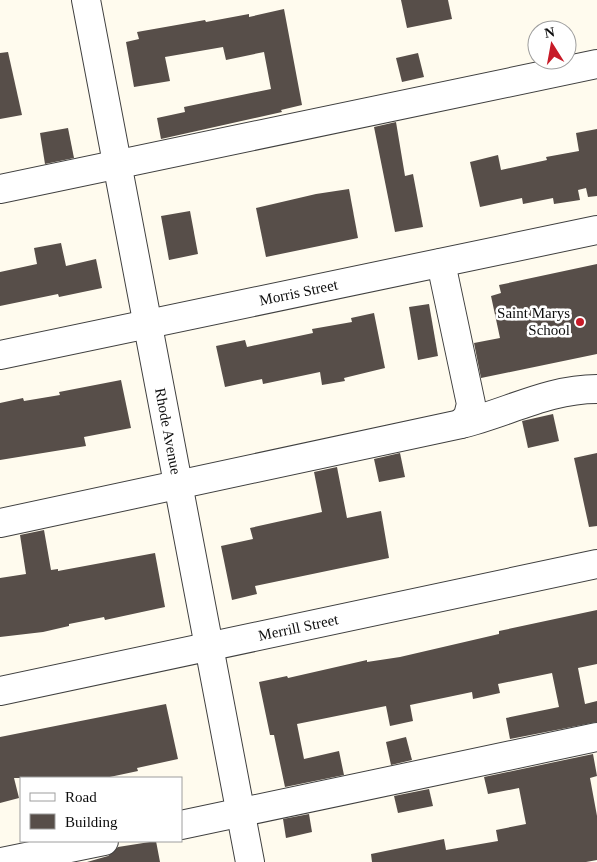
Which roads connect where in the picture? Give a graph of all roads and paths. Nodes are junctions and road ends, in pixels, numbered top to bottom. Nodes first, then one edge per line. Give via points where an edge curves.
1 (86, 0) edge
2 (597, 64) edge
3 (117, 164) junction
4 (0, 189) edge
5 (597, 230) edge
6 (441, 263) junction
7 (148, 324) junction
8 (0, 355) edge
9 (597, 389) edge
10 (461, 424) junction
11 (179, 486) junction
12 (0, 523) edge
13 (597, 564) edge
14 (209, 647) junction
15 (0, 691) edge
16 (597, 737) edge
17 (241, 812) junction
18 (182, 825) edge
19 (99, 842) edge
20 (2, 862) edge
21 (250, 862) edge

1 - 3 street, Rhode Avenue
2 - 3 street
3 - 4 street
3 - 7 street, Rhode Avenue
5 - 6 street, Morris Street
6 - 7 street, Morris Street
6 - 10 street via 471,404 468,416
7 - 8 street, Morris Street
7 - 11 street, Rhode Avenue
9 - 10 street via 538,397 486,418
10 - 11 street
11 - 12 street
11 - 14 street, Rhode Avenue
13 - 14 street, Merrill Street
14 - 15 street, Merrill Street
14 - 17 street, Rhode Avenue
16 - 17 street
17 - 18 street
17 - 21 street, Rhode Avenue
19 - 20 street

